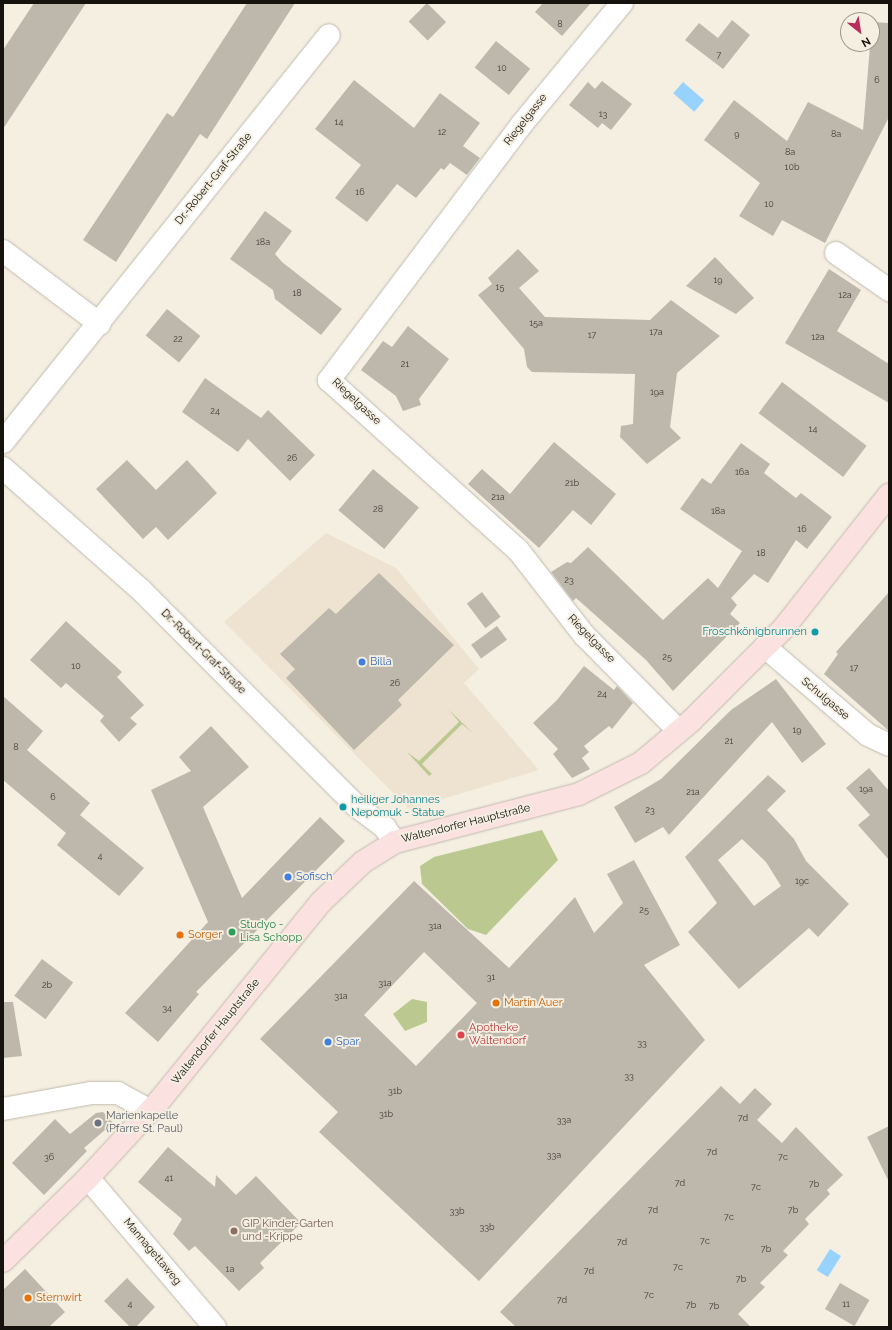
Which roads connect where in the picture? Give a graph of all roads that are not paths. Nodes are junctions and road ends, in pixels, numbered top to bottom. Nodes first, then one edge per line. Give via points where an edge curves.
1 (622, 3) edge
2 (329, 35) dead end
3 (3, 252) edge
4 (836, 253) dead end
5 (889, 290) edge
6 (100, 324) junction
7 (3, 442) edge
8 (3, 468) edge
9 (889, 495) edge
10 (765, 647) junction
11 (679, 731) junction
12 (889, 745) edge
13 (395, 842) junction
14 (3, 1109) edge
15 (150, 1111) junction
16 (88, 1178) junction
17 (3, 1261) edge
18 (215, 1327) edge

1 - 11 street, Riegelgasse via 522,124 329,380 518,550 584,635
2 - 6 street, Dr.-Robert-Graf-Straße
3 - 6 street
4 - 5 street
6 - 7 street, Dr.-Robert-Graf-Straße
8 - 13 street, Dr.-Robert-Graf-Straße via 140,588 354,805 385,828
9 - 10 main road, Waltendorfer Hauptstraße via 792,619
10 - 11 main road, Waltendorfer Hauptstraße
10 - 12 street, Schulgasse via 868,735
11 - 13 main road, Waltendorfer Hauptstraße via 640,763 579,794
13 - 15 main road, Waltendorfer Hauptstraße via 363,862 321,902
14 - 15 street via 91,1093 118,1093
15 - 16 main road, Waltendorfer Hauptstraße
16 - 17 main road, Waltendorfer Hauptstraße
16 - 18 street, Mannagettaweg

